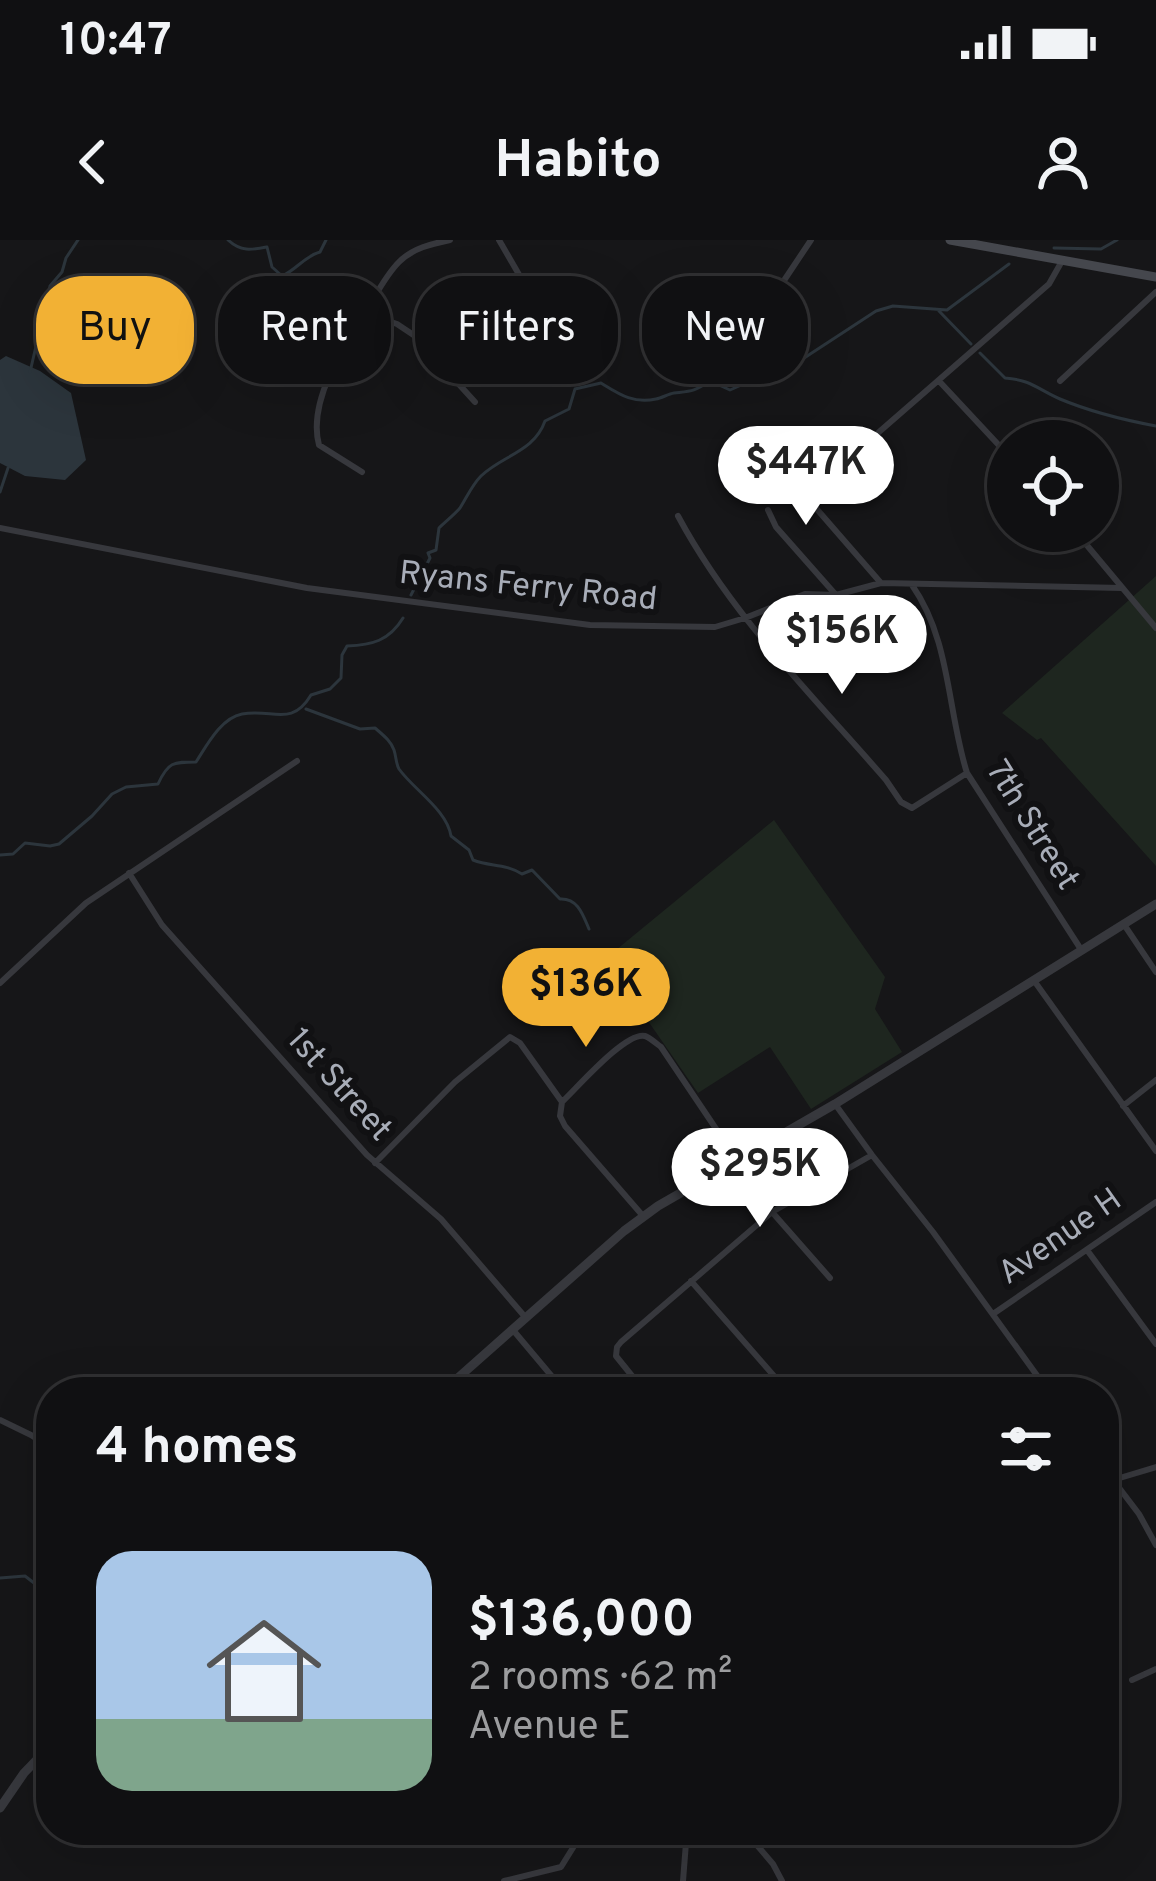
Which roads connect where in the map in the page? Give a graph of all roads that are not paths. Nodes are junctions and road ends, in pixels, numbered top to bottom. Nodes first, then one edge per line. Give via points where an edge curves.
1 (450, 240) edge
2 (499, 240) edge
3 (811, 240) edge
4 (950, 240) edge
5 (1062, 260) junction
6 (388, 276) edge
7 (520, 276) edge
8 (788, 276) edge
9 (1156, 277) edge
10 (1156, 292) edge
11 (391, 322) edge
12 (939, 381) junction
13 (1060, 381) dead end
14 (326, 384) edge
15 (475, 402) dead end
16 (987, 432) edge
17 (762, 446) dead end
18 (362, 472) dead end
19 (807, 497) junction
20 (768, 510) dead end
21 (678, 516) dead end
22 (0, 528) edge
23 (1092, 552) edge
24 (881, 583) junction
25 (912, 584) junction
26 (1122, 588) junction
27 (836, 595) junction
28 (745, 618) junction
29 (1156, 628) edge
30 (297, 761) dead end
31 (967, 773) junction
32 (129, 873) junction
33 (1156, 904) edge
34 (1125, 926) junction
35 (1082, 952) junction
36 (1156, 972) edge
37 (1035, 982) junction
38 (0, 983) edge
39 (1156, 1080) edge
40 (562, 1102) junction
41 (835, 1104) junction
42 (1123, 1106) junction
43 (1156, 1151) edge
44 (748, 1154) junction
45 (872, 1155) junction
46 (737, 1160) junction
47 (375, 1162) junction
48 (1156, 1202) edge
49 (772, 1212) junction
50 (643, 1216) junction
51 (1087, 1250) junction
52 (830, 1278) dead end
53 (691, 1281) junction
54 (993, 1314) junction
55 (526, 1318) junction
56 (513, 1329) junction
57 (1156, 1344) edge
58 (459, 1377) edge
59 (553, 1377) edge
60 (632, 1377) edge
61 (775, 1377) edge
62 (1038, 1377) edge
63 (0, 1420) edge
64 (36, 1438) edge
65 (1156, 1467) edge
66 (1119, 1478) edge
67 (1119, 1488) edge
68 (1156, 1545) edge
69 (1156, 1669) edge
70 (1132, 1680) dead end
71 (36, 1760) edge
72 (0, 1808) edge
73 (575, 1845) edge
74 (686, 1845) edge
75 (757, 1845) edge
76 (504, 1881) edge
77 (683, 1881) edge
78 (782, 1881) edge

1 - 6 street via 401,260
2 - 7 street
3 - 8 street
4 - 5 main road
5 - 9 main road
5 - 12 street via 1049,284
10 - 13 street
11 - 15 street via 415,336
12 - 16 street
12 - 19 street
14 - 18 street via 315,430 320,445
17 - 19 street
19 - 24 street
20 - 27 street
21 - 28 street
22 - 28 street, Ryans Ferry Road via 308,588 590,625 715,627
23 - 26 street
24 - 25 street, Ryans Ferry Road
24 - 27 street, Ryans Ferry Road
25 - 26 street, Ryans Ferry Road
25 - 31 street, 7th Street via 945,660
26 - 29 street
27 - 28 street, Ryans Ferry Road via 805,594
28 - 31 street via 901,802 912,808
30 - 32 street
31 - 35 street, 7th Street
32 - 38 street
32 - 47 street, 1st Street via 162,925
33 - 34 street
34 - 35 street
34 - 36 street
35 - 37 street
37 - 41 street
37 - 42 street
39 - 42 street
40 - 46 street via 623,1043 647,1036
40 - 47 street via 510,1036
40 - 50 street via 565,1126
41 - 44 street
41 - 45 street
42 - 43 street
44 - 46 street
44 - 49 street via 753,1185
45 - 49 street
45 - 54 street
46 - 50 street
47 - 55 street, 1st Street via 441,1219
48 - 51 street, Avenue H
49 - 52 street
49 - 53 street
50 - 55 street
51 - 54 street, Avenue H
51 - 57 street
53 - 60 street via 617,1347
53 - 61 street
54 - 62 street
55 - 56 street
56 - 58 street
56 - 59 street
63 - 64 street
65 - 66 street
67 - 68 street
69 - 70 street
71 - 72 street
73 - 76 street via 561,1867
74 - 77 street
75 - 78 street

